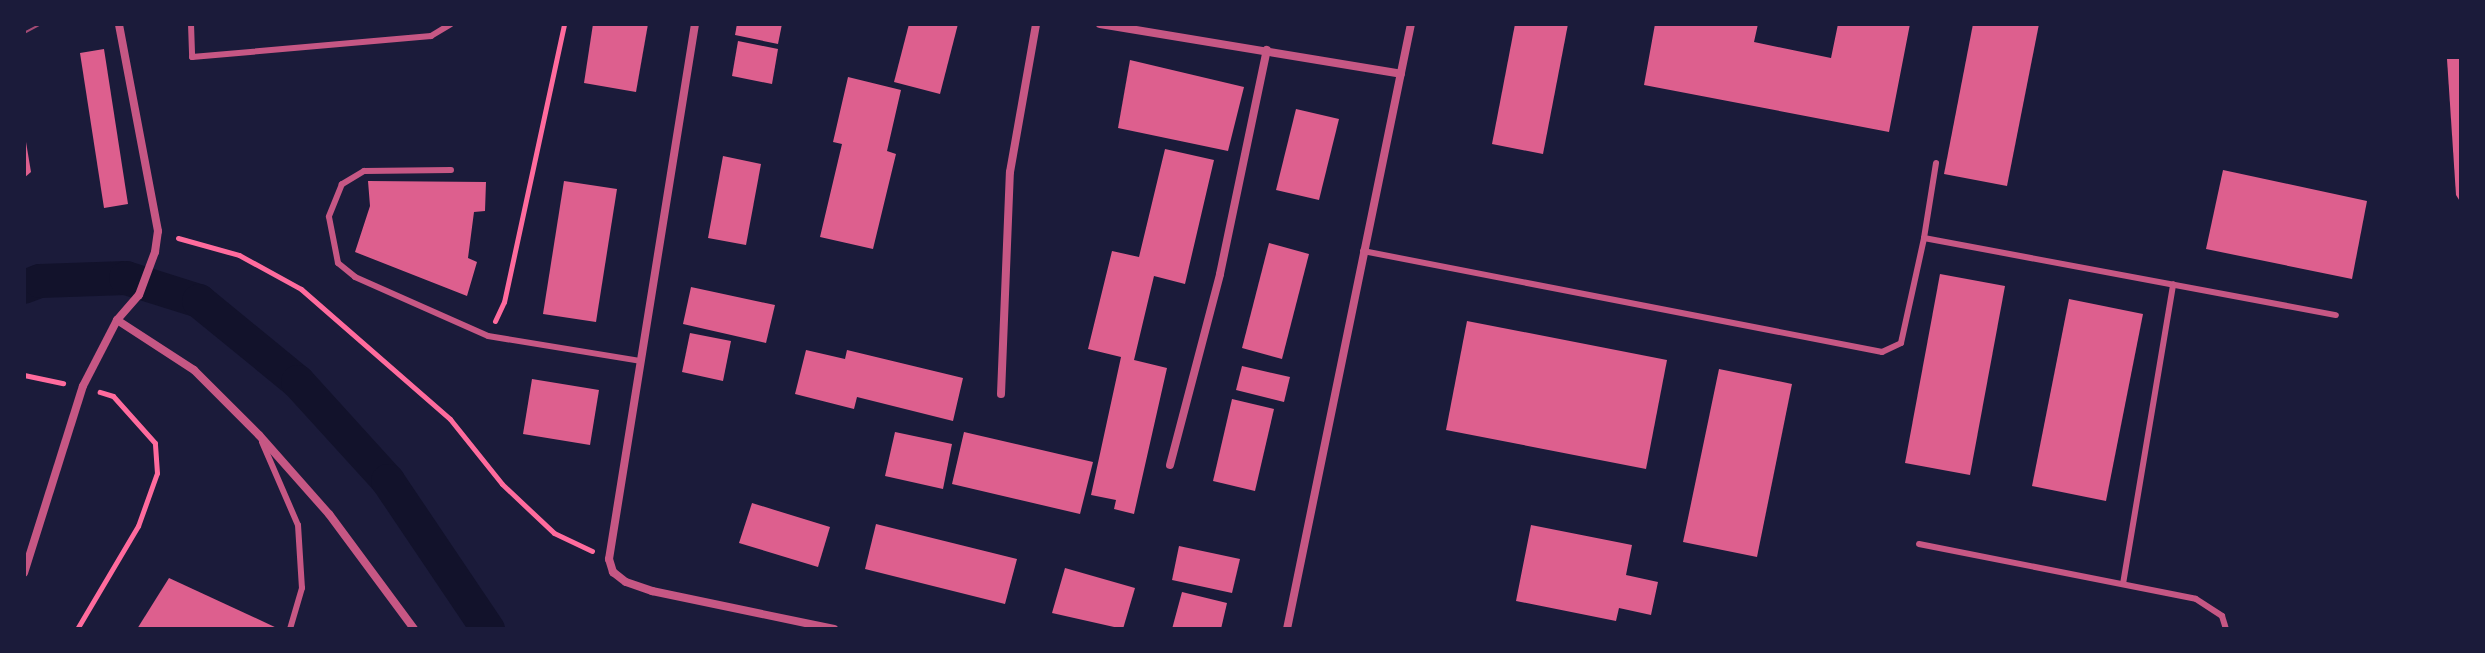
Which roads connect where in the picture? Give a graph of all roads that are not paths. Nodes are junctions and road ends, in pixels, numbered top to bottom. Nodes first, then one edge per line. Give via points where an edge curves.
1 (119, 24) edge
2 (191, 24) edge
3 (451, 24) edge
4 (695, 24) edge
5 (1036, 24) edge
6 (1100, 24) edge
7 (1411, 24) edge
8 (1267, 50) junction
9 (1401, 74) junction
10 (1936, 163) dead end
11 (451, 170) dead end
12 (1924, 238) junction
13 (1363, 251) junction
14 (2173, 284) junction
15 (2336, 315) dead end
16 (117, 320) junction
17 (640, 361) junction
18 (1001, 394) dead end
19 (259, 435) junction
20 (1170, 465) dead end
21 (1919, 544) dead end
22 (24, 573) edge
23 (2123, 584) junction
24 (290, 629) edge
25 (414, 629) edge
26 (834, 629) edge
27 (1287, 629) edge
28 (2226, 629) edge

1 - 16 street via 158,231 139,295
2 - 3 lane via 192,57 431,36
4 - 17 street
5 - 18 street via 1010,172
6 - 8 street
7 - 9 street
8 - 9 street
8 - 20 street via 1223,259
9 - 13 street
10 - 12 lane
11 - 17 lane via 364,171 342,184 329,217 338,263 355,277 488,336
12 - 13 lane via 1901,343 1882,352
12 - 14 lane
13 - 27 street
14 - 15 lane
14 - 23 lane
16 - 19 street via 194,370
16 - 22 street via 83,386
17 - 26 street via 609,559 613,572 652,591
19 - 24 lane via 298,525 302,588
19 - 25 street via 329,514
21 - 23 lane
23 - 28 lane via 2196,599 2222,616

